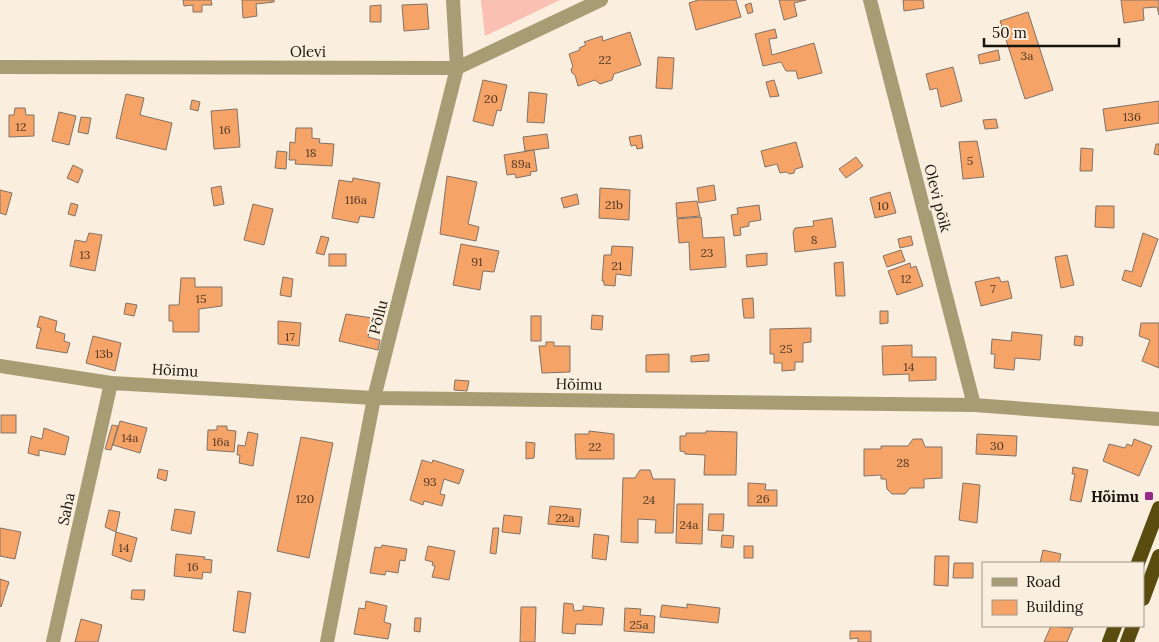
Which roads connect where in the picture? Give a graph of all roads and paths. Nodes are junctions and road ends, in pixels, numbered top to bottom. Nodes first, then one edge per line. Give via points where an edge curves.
1 (453, 0) edge
2 (601, 0) edge
3 (870, 0) edge
4 (0, 67) edge
5 (457, 68) junction
6 (0, 366) edge
7 (111, 383) junction
8 (374, 398) junction
9 (974, 405) junction
10 (1159, 419) edge
11 (1159, 508) edge
12 (1159, 556) edge
13 (1138, 562) edge
14 (1144, 597) edge
15 (1115, 627) edge
16 (1133, 627) edge
17 (53, 642) edge
18 (327, 642) edge
19 (1109, 642) edge
20 (1127, 642) edge

1 - 5 street, Põllu
2 - 5 street, Olevi
3 - 9 street, Olevi põik
4 - 5 street, Olevi
5 - 8 street, Põllu
6 - 7 street, Hõimu
7 - 8 street, Hõimu
7 - 17 street, Saha
8 - 9 street, Hõimu
8 - 18 street, Põllu
9 - 10 street, Hõimu
11 - 13 highway
12 - 14 highway
15 - 19 highway
16 - 20 highway

